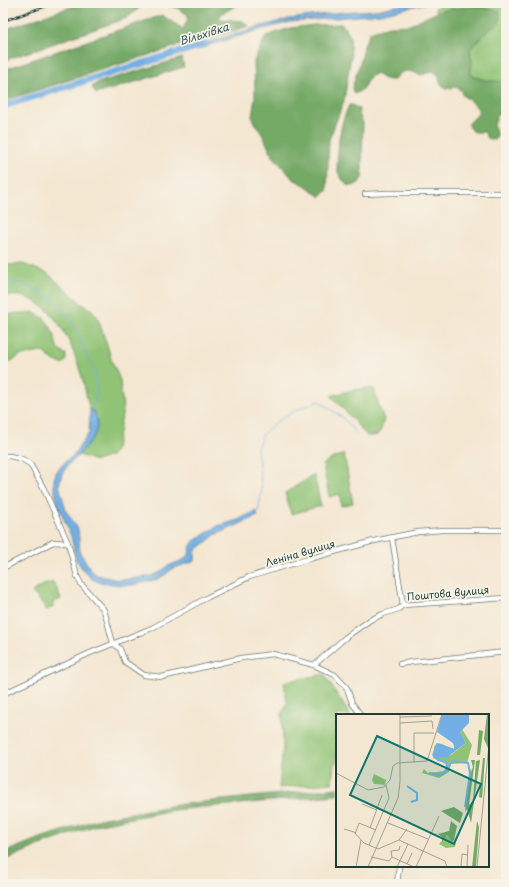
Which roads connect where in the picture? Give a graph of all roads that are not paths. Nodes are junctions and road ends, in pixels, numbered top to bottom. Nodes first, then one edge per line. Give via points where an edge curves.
1 (506, 193) edge
2 (365, 194) dead end
3 (3, 456) edge
4 (506, 530) edge
5 (392, 538) junction
6 (68, 542) junction
7 (3, 568) edge
8 (506, 598) edge
9 (403, 605) junction
10 (113, 644) junction
11 (506, 652) edge
12 (400, 664) dead end
13 (314, 665) junction
14 (3, 694) edge
15 (360, 714) edge
16 (399, 867) edge
17 (397, 884) edge

1 - 2 street
3 - 6 street via 22,459 30,464
4 - 5 street, Леніна вулиця via 442,530
5 - 9 street
5 - 10 street, Леніна вулиця via 305,560 249,578 152,628
6 - 7 street via 53,542
6 - 10 street via 77,576 104,610
8 - 9 street, Поштова вулиця
9 - 13 street, Поштова вулиця via 370,620
10 - 13 street via 120,649 125,662 144,675 162,677 241,658 273,654
10 - 14 street, Леніна вулиця via 90,652
11 - 12 street
13 - 15 street via 335,675 347,688 352,703
16 - 17 street

